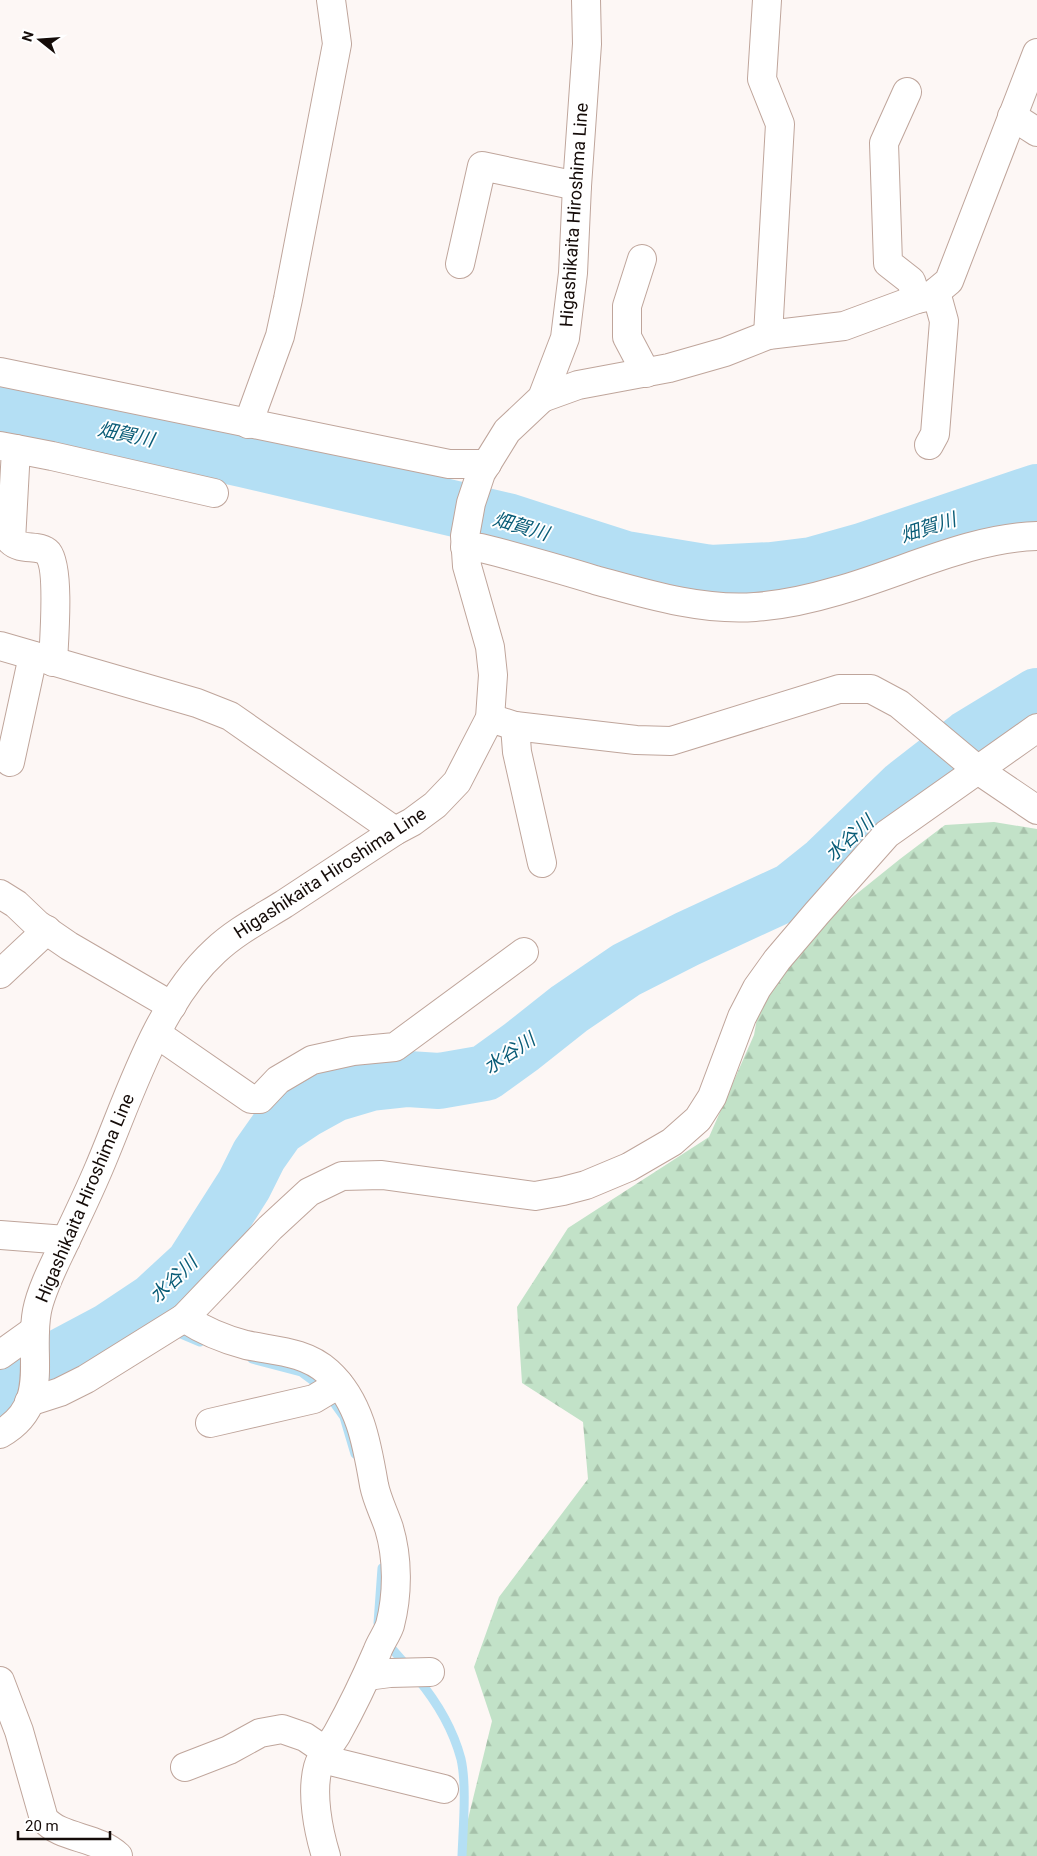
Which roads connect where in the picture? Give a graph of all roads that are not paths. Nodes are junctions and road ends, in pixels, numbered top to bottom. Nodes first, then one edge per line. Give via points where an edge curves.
1 (331, 0) edge
2 (586, 0) edge
3 (767, 0) edge
4 (1037, 53) edge
5 (907, 92) dead end
6 (1012, 116) junction
7 (1037, 132) edge
8 (576, 186) junction
9 (642, 259) dead end
10 (460, 264) dead end
11 (927, 295) junction
12 (768, 335) junction
13 (0, 372) edge
14 (646, 373) junction
15 (542, 398) junction
16 (248, 424) junction
17 (929, 445) dead end
18 (8, 448) edge
19 (484, 469) junction
20 (214, 493) dead end
21 (1037, 536) edge
22 (465, 542) junction
23 (0, 646) edge
24 (43, 659) junction
25 (502, 722) junction
26 (1031, 736) edge
27 (10, 762) dead end
28 (970, 763) junction
29 (1037, 810) edge
30 (395, 831) junction
31 (542, 863) dead end
32 (0, 894) edge
33 (47, 930) junction
34 (524, 952) dead end
35 (0, 974) edge
36 (172, 1006) junction
37 (157, 1034) junction
38 (0, 1235) edge
39 (66, 1240) junction
40 (184, 1318) junction
41 (35, 1333) junction
42 (0, 1355) edge
43 (339, 1384) junction
44 (32, 1393) junction
45 (210, 1423) dead end
46 (0, 1434) edge
47 (430, 1672) dead end
48 (367, 1676) junction
49 (0, 1681) edge
50 (324, 1755) junction
51 (185, 1767) dead end
52 (444, 1789) dead end
53 (118, 1856) edge
54 (326, 1856) edge

1 - 16 street via 337,44 288,299 280,336
2 - 8 street, Higashikaita Hiroshima Line
3 - 12 street via 762,79 780,124
4 - 6 street
5 - 11 street via 884,143 888,263
6 - 7 street
6 - 11 street via 949,281
8 - 10 street via 482,166
8 - 15 street, Higashikaita Hiroshima Line via 573,273 565,338
9 - 14 street via 627,306 627,337
11 - 12 street via 844,326
11 - 17 street via 944,322 935,434
12 - 14 street via 726,352
13 - 16 street
14 - 15 street via 578,385
15 - 19 street, Higashikaita Hiroshima Line via 507,431
16 - 19 street
18 - 20 street
18 - 24 street via 11,541 15,546 44,550 49,554 56,590
19 - 22 street, Higashikaita Hiroshima Line via 471,503
21 - 22 street via 984,544 812,598 754,607 712,605 642,594
22 - 25 street, Higashikaita Hiroshima Line via 467,566 490,646
23 - 24 street
24 - 27 street
24 - 30 street via 197,703 230,716
25 - 28 street via 636,740 671,740 839,689 871,689 899,704
25 - 30 street, Higashikaita Hiroshima Line via 457,782 435,805
25 - 31 street via 517,752
26 - 28 street
28 - 29 street
28 - 40 street via 887,834 778,960 742,1017 712,1097 698,1119 672,1142 629,1167 586,1185 535,1196 382,1175 342,1176 309,1192
30 - 36 street, Higashikaita Hiroshima Line via 234,936 214,952
32 - 33 street
33 - 35 street
33 - 36 street
34 - 37 street via 395,1047 353,1050 312,1060 278,1080 260,1099 251,1098
36 - 37 street, Higashikaita Hiroshima Line
37 - 39 street, Higashikaita Hiroshima Line
38 - 39 street
39 - 41 street, Higashikaita Hiroshima Line via 37,1310
40 - 43 street via 214,1335 308,1359 327,1371
40 - 44 street via 60,1392
41 - 42 street
41 - 44 street, Higashikaita Hiroshima Line
43 - 45 street via 314,1399
43 - 48 street via 354,1406 363,1428 375,1491 389,1529 396,1573 390,1626
44 - 46 street via 22,1418
47 - 48 street
48 - 50 street
49 - 53 street via 19,1731 44,1818 49,1824 103,1845
50 - 51 street via 305,1737 282,1729 260,1733 229,1750
50 - 52 street
50 - 54 street via 318,1766 315,1804

